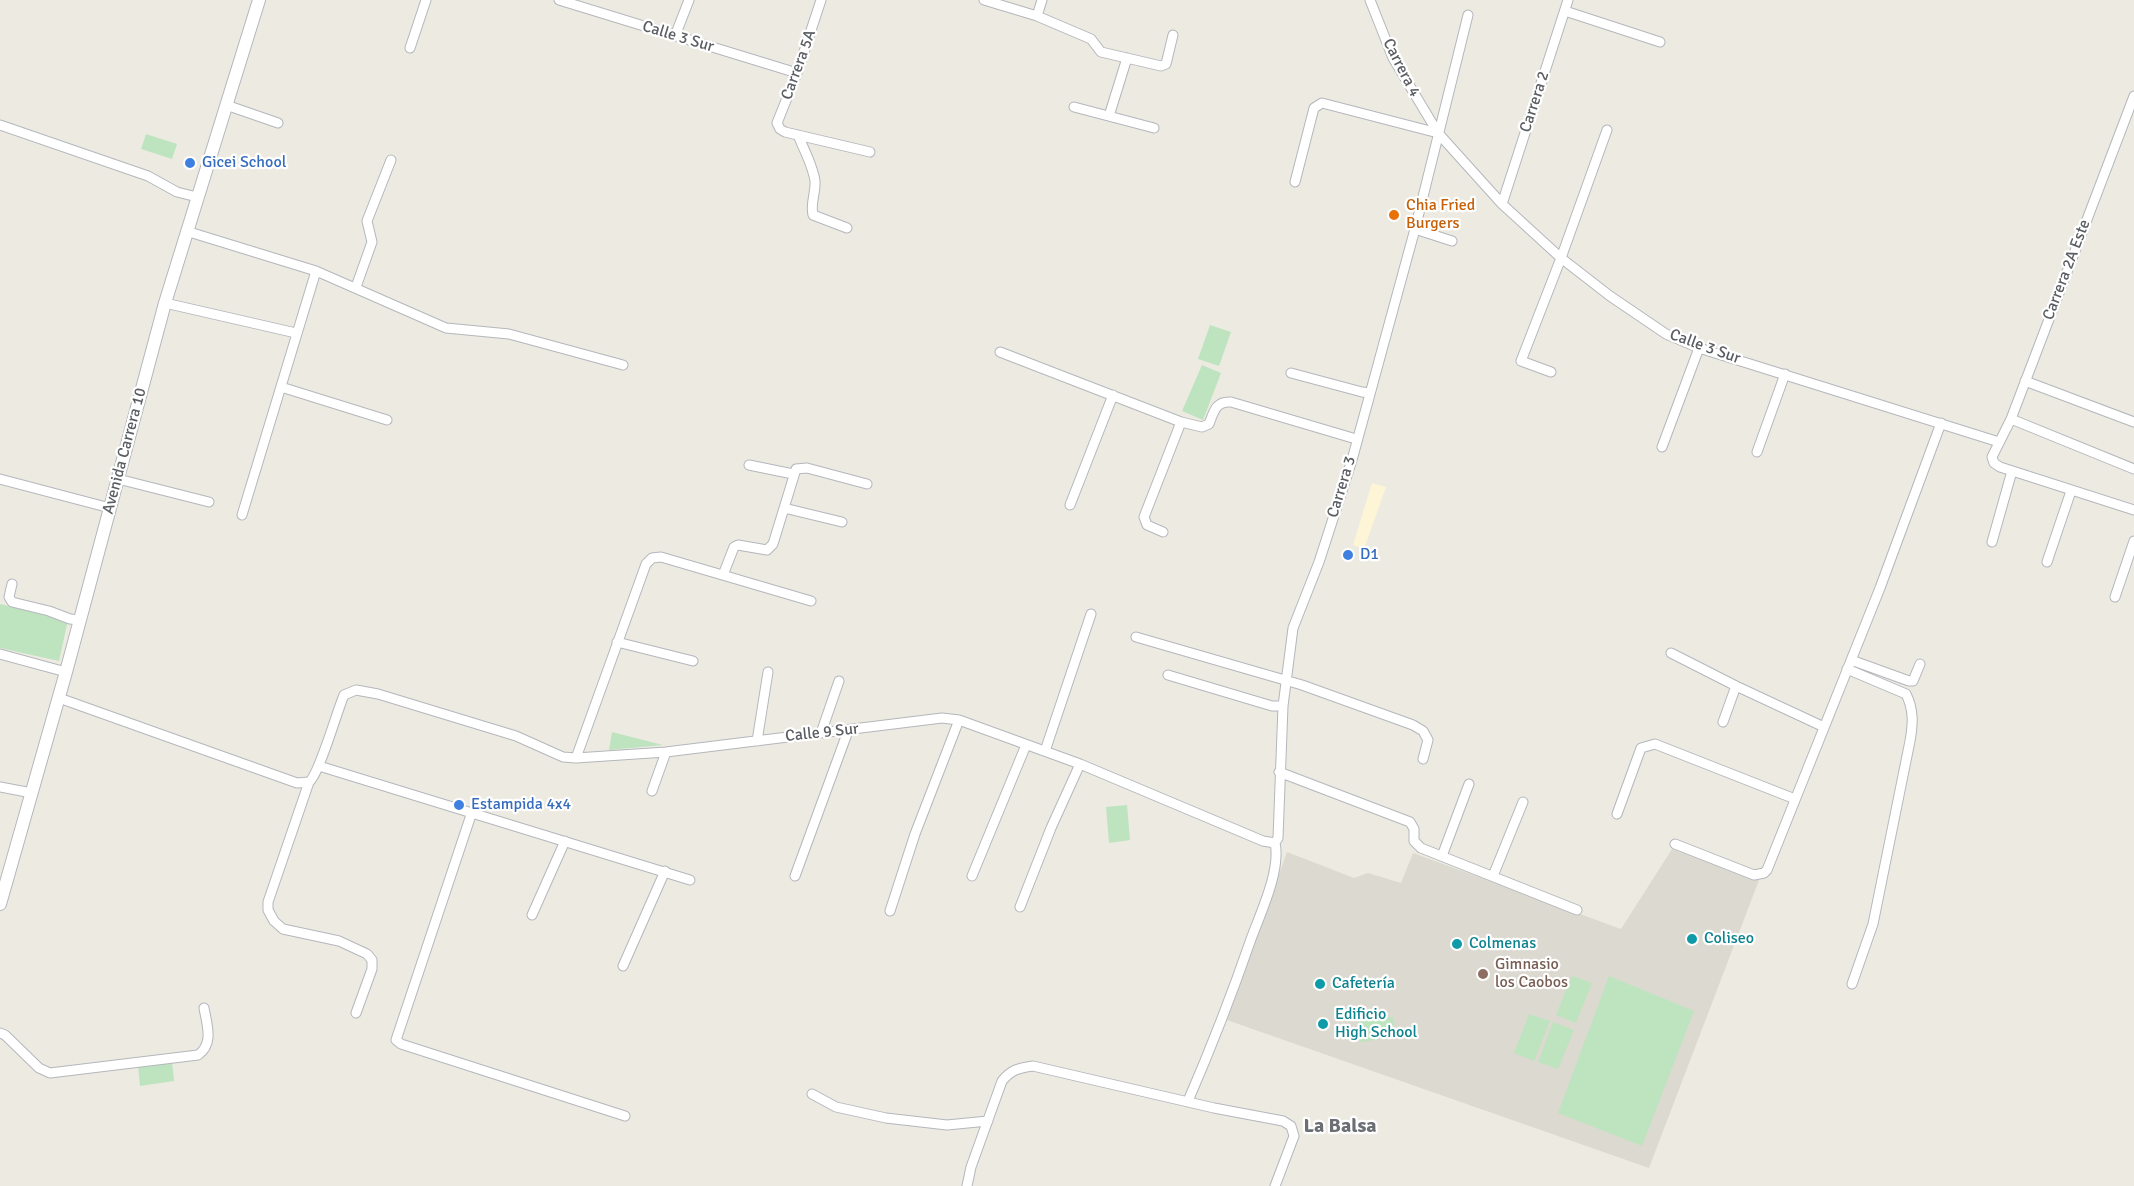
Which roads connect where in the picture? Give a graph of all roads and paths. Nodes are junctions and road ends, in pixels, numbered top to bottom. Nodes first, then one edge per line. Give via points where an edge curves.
1 (259, 0) edge
2 (426, 0) edge
3 (559, 0) edge
4 (689, 0) edge
5 (821, 0) edge
6 (984, 0) edge
7 (1042, 0) edge
8 (1370, 0) edge
9 (1568, 0) edge
10 (1565, 11) junction
11 (1468, 15) dead end
12 (1037, 16) junction
13 (1173, 35) dead end
14 (675, 36) junction
15 (1660, 42) dead end
16 (410, 48) dead end
17 (1127, 58) junction
18 (797, 73) junction
19 (2134, 96) edge
20 (226, 105) junction
21 (1074, 107) dead end
22 (1109, 116) junction
23 (278, 123) dead end
24 (0, 125) edge
25 (2123, 125) junction
26 (1154, 128) dead end
27 (2134, 129) edge
28 (1607, 130) dead end
29 (1438, 134) junction
30 (798, 135) junction
31 (870, 152) dead end
32 (391, 160) dead end
33 (1295, 182) dead end
34 (197, 197) junction
35 (1502, 204) junction
36 (847, 228) dead end
37 (1415, 229) junction
38 (186, 231) junction
39 (1452, 241) dead end
40 (1561, 258) junction
41 (316, 271) junction
42 (356, 287) junction
43 (165, 303) junction
44 (296, 333) junction
45 (1699, 348) junction
46 (1000, 352) dead end
47 (623, 365) dead end
48 (1551, 372) dead end
49 (1291, 373) dead end
50 (1785, 374) junction
51 (2025, 381) junction
52 (281, 387) junction
53 (1370, 393) junction
54 (1113, 395) junction
55 (2011, 419) junction
56 (387, 420) dead end
57 (1181, 422) junction
58 (2134, 422) edge
59 (1941, 423) junction
60 (1356, 439) junction
61 (1999, 442) junction
62 (1662, 447) dead end
63 (1756, 452) dead end
64 (749, 465) dead end
65 (2134, 469) edge
66 (2012, 471) junction
67 (793, 474) junction
68 (0, 479) edge
69 (118, 480) junction
70 (867, 484) dead end
71 (2071, 491) junction
72 (209, 502) dead end
73 (1070, 505) dead end
74 (110, 507) junction
75 (784, 508) junction
76 (2134, 510) edge
77 (242, 515) dead end
78 (842, 522) dead end
79 (1162, 532) dead end
80 (2134, 541) edge
81 (1992, 542) dead end
82 (2047, 562) dead end
83 (723, 575) junction
84 (12, 584) dead end
85 (2115, 597) dead end
86 (810, 601) dead end
87 (1090, 614) dead end
88 (80, 620) junction
89 (1136, 637) dead end
90 (617, 642) junction
91 (1671, 653) dead end
92 (0, 654) edge
93 (693, 661) dead end
94 (1849, 664) junction
95 (1920, 664) dead end
96 (66, 672) junction
97 (768, 672) dead end
98 (1168, 675) dead end
99 (1286, 680) junction
100 (839, 681) dead end
101 (1736, 686) junction
102 (59, 698) junction
103 (1283, 706) junction
104 (959, 720) junction
105 (1723, 722) dead end
106 (1824, 727) junction
107 (848, 731) junction
108 (821, 733) junction
109 (757, 741) junction
110 (1026, 745) junction
111 (1045, 751) junction
112 (666, 752) junction
113 (576, 758) junction
114 (1423, 759) dead end
115 (1080, 764) junction
116 (319, 766) junction
117 (1279, 772) junction
118 (309, 782) junction
119 (1469, 784) dead end
120 (0, 787) edge
121 (652, 791) dead end
122 (32, 793) junction
123 (1795, 799) junction
124 (1523, 802) dead end
125 (472, 812) junction
126 (1617, 814) dead end
127 (565, 841) junction
128 (1275, 843) junction
129 (1675, 844) dead end
130 (1442, 856) junction
131 (664, 871) junction
132 (4, 874) edge
133 (795, 876) dead end
134 (972, 876) dead end
135 (1493, 876) junction
136 (690, 880) dead end
137 (0, 904) edge
138 (1020, 906) dead end
139 (1576, 910) dead end
140 (890, 911) dead end
141 (532, 915) dead end
142 (624, 966) dead end
143 (1852, 984) dead end
144 (204, 1008) dead end
145 (356, 1013) dead end
146 (0, 1033) edge
147 (812, 1094) dead end
148 (1188, 1101) junction
149 (625, 1116) dead end
150 (988, 1121) junction
151 (967, 1186) edge
152 (1275, 1186) edge

1 - 20 street, Avenida Carrera 10
2 - 16 street
3 - 14 street, Calle 3 Sur
4 - 14 street
5 - 18 street, Carrera 5A
6 - 12 street
7 - 12 street
8 - 29 street, Carrera 4 via 1393,58
9 - 10 street, Carrera 2
10 - 15 street
10 - 35 street, Carrera 2
11 - 29 street, Carrera 3
12 - 17 street via 1091,39 1101,51
13 - 17 street via 1163,66
14 - 18 street, Calle 3 Sur
17 - 22 street
18 - 30 street, Carrera 5A via 777,123 780,129
19 - 25 street, Carrera 2A Este
20 - 23 street
20 - 34 street, Avenida Carrera 10
21 - 22 street
22 - 26 street
24 - 34 street
25 - 27 street
25 - 51 street, Carrera 2A Este
28 - 40 street
29 - 33 street via 1322,103 1314,108
29 - 35 street, Calle 3 Sur
29 - 37 street, Carrera 3
30 - 31 street
30 - 36 street via 813,171 813,215
32 - 42 street via 367,221 372,242
34 - 38 street, Avenida Carrera 10
35 - 40 street, Calle 3 Sur
37 - 39 street
37 - 53 street, Carrera 3
38 - 41 street
38 - 43 street, Avenida Carrera 10
40 - 45 street, Calle 3 Sur via 1666,334
40 - 48 street via 1521,361
41 - 42 street
41 - 44 street
42 - 47 street via 446,328 509,334
43 - 44 street
43 - 69 street, Avenida Carrera 10
44 - 52 street
45 - 50 street, Calle 3 Sur
45 - 62 street
46 - 54 street
49 - 53 street
50 - 59 street, Calle 3 Sur
50 - 63 street
51 - 55 street, Carrera 2A Este
51 - 58 street
52 - 56 street
52 - 77 street
53 - 60 street, Carrera 3
54 - 57 street
54 - 73 street
55 - 61 street, Carrera 2A Este
55 - 65 street
57 - 60 street via 1206,427 1216,406 1232,402
57 - 79 street via 1144,517 1147,525
59 - 61 street, Calle 3 Sur
59 - 94 street
60 - 99 street, Carrera 3 via 1293,628
61 - 66 street via 1992,457 1994,463
64 - 67 street
66 - 71 street
66 - 81 street
67 - 70 street via 796,469 807,468
67 - 75 street
68 - 74 street
69 - 72 street
69 - 74 street, Avenida Carrera 10
71 - 76 street
71 - 82 street
74 - 88 street, Avenida Carrera 10
75 - 78 street
75 - 83 street via 771,548 738,544
80 - 85 street
83 - 86 street
83 - 90 street via 661,557 652,558 646,564
84 - 88 street via 12,602
87 - 111 street
88 - 96 street, Avenida Carrera 10
89 - 99 street
90 - 93 street
90 - 113 street
91 - 101 street
92 - 96 street
94 - 95 street via 1909,681 1913,681
94 - 106 street
94 - 143 street via 1906,694 1913,715 1874,924
96 - 102 street, Avenida Carrera 10
97 - 109 street
98 - 103 street
99 - 103 street, Carrera 3
99 - 114 street via 1419,728 1428,740
100 - 108 street
101 - 105 street
101 - 106 street
102 - 118 street via 297,783
102 - 122 street, Avenida Carrera 10
103 - 117 street, Carrera 3
104 - 107 street, Calle 9 Sur via 942,718
104 - 110 street, Calle 9 Sur
104 - 140 street
106 - 123 street
107 - 108 street, Calle 9 Sur
107 - 133 street
108 - 109 street, Calle 9 Sur
109 - 112 street, Calle 9 Sur
110 - 111 street, Calle 9 Sur
110 - 134 street
111 - 115 street, Calle 9 Sur
112 - 113 street, Calle 9 Sur
112 - 121 street
113 - 116 street, Calle 9 Sur via 563,757 516,736 356,690 344,695
115 - 128 street, Calle 9 Sur
115 - 138 street
116 - 118 street
116 - 125 street
117 - 128 street, Carrera 3
117 - 130 street via 1410,822 1418,846
118 - 145 street via 268,910 284,928 339,941 367,954 372,969
119 - 130 street
120 - 122 street
122 - 132 street, Avenida Carrera 10
123 - 126 street via 1655,744 1641,748
123 - 129 street via 1764,873 1754,874
124 - 135 street
125 - 127 street
125 - 149 street via 396,1040
127 - 131 street
127 - 141 street
128 - 148 street, Carrera 3 via 1277,859 1264,903
130 - 135 street
131 - 136 street
131 - 142 street
132 - 137 street, Avenida Carrera 10
135 - 139 street
144 - 146 street via 209,1042 198,1055 50,1073
147 - 150 street via 836,1107 886,1118 947,1125
148 - 150 street via 1033,1066 1010,1072 1002,1081
148 - 152 street via 1292,1126 1294,1137
150 - 151 street

